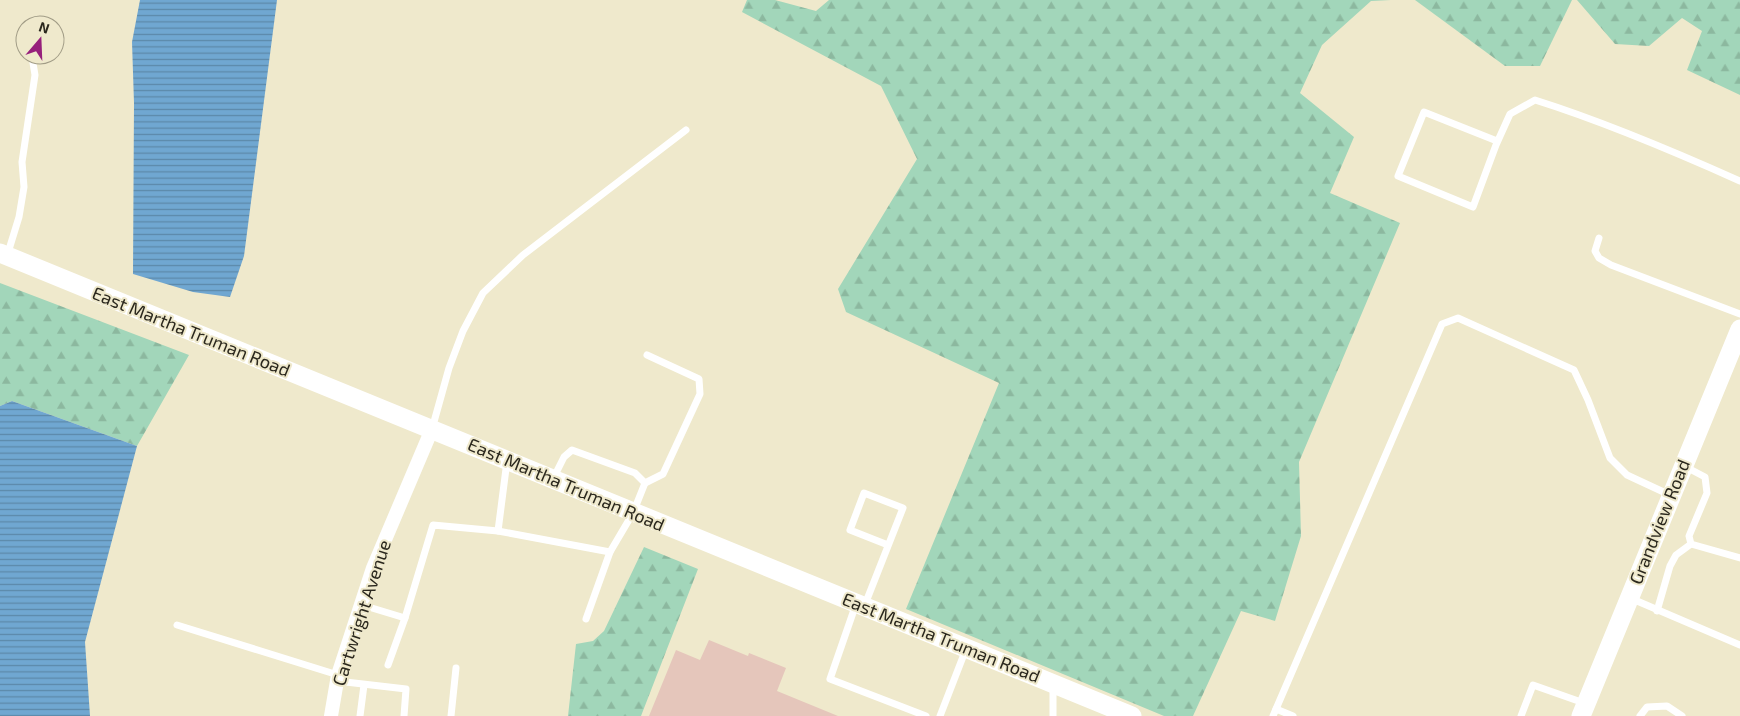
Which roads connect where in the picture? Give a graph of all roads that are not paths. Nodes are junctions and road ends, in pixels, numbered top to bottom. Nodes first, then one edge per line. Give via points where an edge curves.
1 (33, 65) edge
2 (686, 130) dead end
3 (1498, 141) junction
4 (1740, 181) edge
5 (1598, 238) dead end
6 (4, 255) edge
7 (1740, 314) edge
8 (1740, 329) edge
9 (647, 356) dead end
10 (432, 429) junction
11 (507, 460) junction
12 (1684, 466) junction
13 (552, 479) junction
14 (645, 483) junction
15 (1672, 495) junction
16 (634, 513) junction
17 (498, 531) junction
18 (1690, 544) junction
19 (888, 545) junction
20 (610, 552) junction
21 (1740, 558) edge
22 (1629, 598) junction
23 (362, 605) junction
24 (860, 605) junction
25 (1657, 611) junction
26 (405, 618) junction
27 (586, 619) dead end
28 (177, 625) dead end
29 (1740, 645) edge
30 (966, 649) junction
31 (388, 665) dead end
32 (456, 668) dead end
33 (338, 678) junction
34 (1053, 684) junction
35 (364, 685) junction
36 (1584, 710) edge
37 (1274, 712) edge
38 (331, 716) edge
39 (360, 716) edge
40 (404, 716) edge
41 (451, 716) edge
42 (926, 716) edge
43 (940, 716) edge
44 (1053, 716) edge
45 (1132, 716) edge
46 (1293, 716) edge
47 (1522, 716) edge
48 (1640, 716) edge
49 (1682, 716) edge

1 - 6 lane via 35,75 22,162 24,187 19,217
2 - 10 lane via 523,255 483,293 449,368
3 - 3 lane via 1472,207 1398,176 1424,112
3 - 4 lane via 1510,114 1535,100 1682,155
5 - 7 lane via 1595,251 1599,258 1611,265
6 - 10 main road, East Martha Truman Road
8 - 12 main road, Grandview Road
9 - 14 lane via 698,379 700,394 663,474
10 - 11 main road, East Martha Truman Road
10 - 23 street, Cartwright Avenue via 373,568
11 - 13 main road, East Martha Truman Road
11 - 17 lane
12 - 15 main road, Grandview Road
12 - 18 lane via 1705,477 1707,493 1689,536
13 - 14 lane via 564,457 572,450 636,473
13 - 16 main road, East Martha Truman Road
14 - 16 lane
15 - 22 main road, Grandview Road
15 - 37 lane via 1628,475 1610,458 1574,370 1458,318 1442,324
16 - 20 lane
16 - 24 main road, East Martha Truman Road
17 - 20 lane
17 - 26 lane via 433,525
18 - 21 lane
18 - 25 lane via 1676,555 1670,566
19 - 19 lane via 902,508 864,493 850,530
19 - 24 lane
20 - 27 lane
22 - 25 lane
22 - 36 main road, Grandview Road
23 - 26 lane
23 - 33 street, Cartwright Avenue
24 - 30 main road, East Martha Truman Road
24 - 42 lane via 830,679
25 - 29 lane
26 - 31 lane
28 - 33 lane
30 - 34 main road, East Martha Truman Road
30 - 43 lane
32 - 41 lane
33 - 35 lane
33 - 38 street, Cartwright Avenue
34 - 44 lane
34 - 45 main road, East Martha Truman Road
35 - 39 lane
35 - 40 lane via 406,689
36 - 47 lane via 1533,685
37 - 46 lane
48 - 49 lane via 1647,707 1667,706

